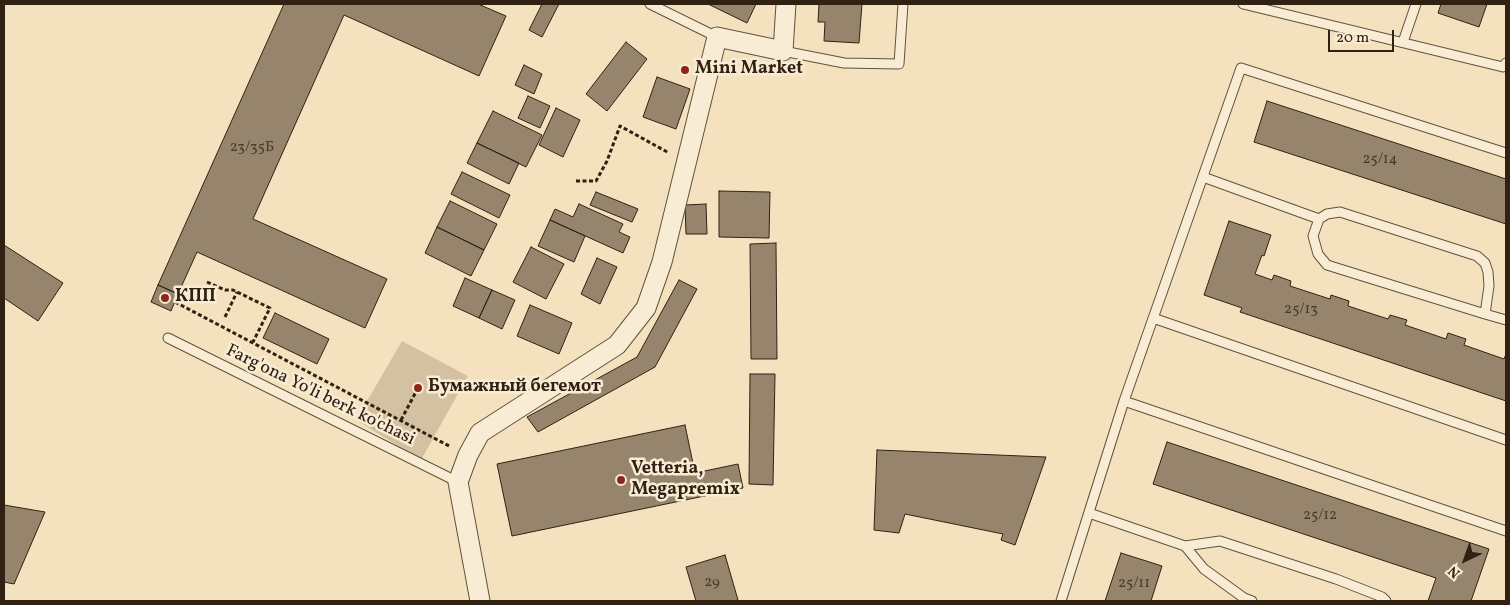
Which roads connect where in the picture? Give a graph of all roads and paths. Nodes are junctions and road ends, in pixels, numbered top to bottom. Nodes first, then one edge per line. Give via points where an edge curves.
1 (650, 4) edge
2 (786, 4) edge
3 (903, 4) edge
4 (1243, 4) edge
5 (1416, 4) edge
6 (1255, 5) edge
7 (718, 37) junction
8 (1403, 42) junction
9 (783, 51) junction
10 (1506, 63) edge
11 (1506, 153) edge
12 (686, 162) junction
13 (1202, 177) junction
14 (576, 180) dead end
15 (1319, 219) junction
16 (207, 282) dead end
17 (237, 292) junction
18 (175, 302) dead end
19 (1485, 314) junction
20 (225, 317) dead end
21 (1153, 318) junction
22 (1506, 320) edge
23 (168, 338) dead end
24 (253, 342) junction
25 (418, 388) dead end
26 (1124, 401) junction
27 (401, 420) junction
28 (1506, 440) edge
29 (468, 455) junction
30 (458, 482) junction
31 (1089, 513) junction
32 (1506, 531) edge
33 (1185, 546) junction
34 (480, 601) edge
35 (1061, 601) edge
36 (1252, 601) edge
37 (1386, 601) edge

1 - 7 lane
2 - 9 street
3 - 9 lane via 898,64 844,64
4 - 6 lane
5 - 8 lane
6 - 8 lane
7 - 9 street
7 - 12 street
8 - 10 lane via 1503,67
11 - 13 lane via 1241,68
12 - 14 path via 620,126 596,181
12 - 29 street via 662,262 646,308 617,345 480,434
13 - 15 lane
13 - 21 lane
15 - 19 lane via 1314,236 1318,254 1327,265
15 - 19 lane via 1340,212 1477,256 1485,263 1490,286
16 - 17 path
17 - 20 path
17 - 24 path via 270,308
18 - 24 path
19 - 22 lane
21 - 26 lane
21 - 28 lane
23 - 30 lane, Farg'ona Yo'li berk ko'chasi
24 - 27 path
25 - 27 path
26 - 31 lane
26 - 32 lane
27 - 29 path
29 - 30 street
30 - 34 street
31 - 33 lane
31 - 35 lane
33 - 36 lane via 1204,569
33 - 37 lane via 1220,541 1336,579

